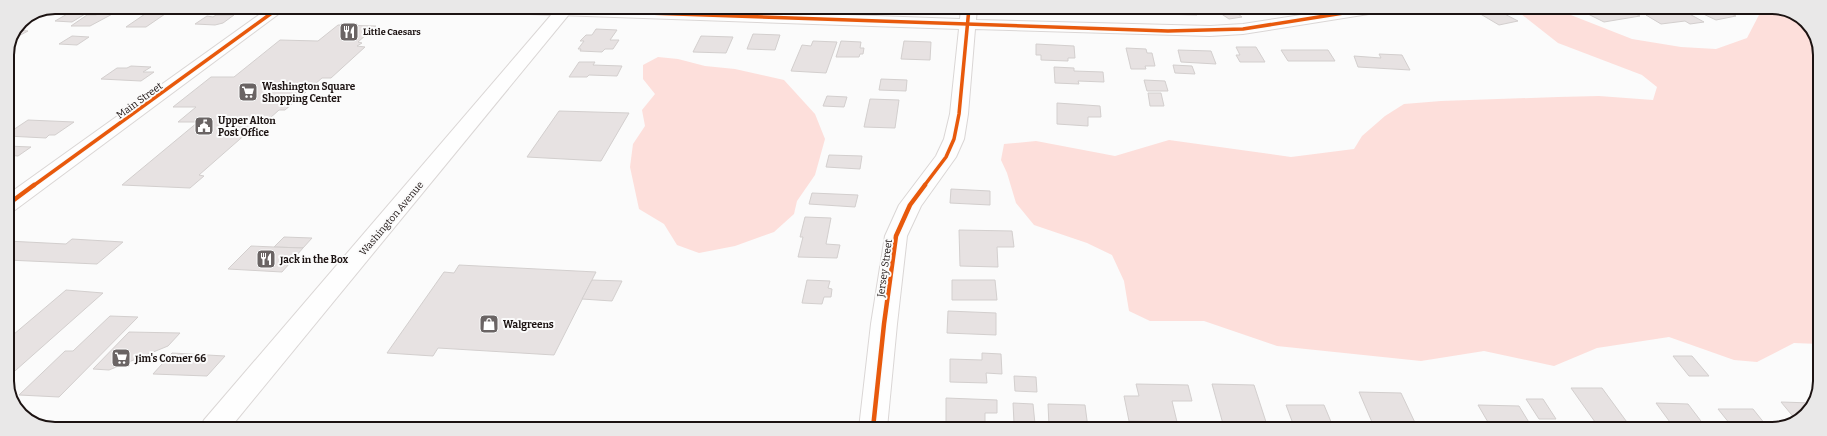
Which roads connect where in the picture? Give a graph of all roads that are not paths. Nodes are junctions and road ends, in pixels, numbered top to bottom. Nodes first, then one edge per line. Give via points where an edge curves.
1 (270, 14) edge
2 (562, 14) edge
3 (853, 14) edge
4 (1337, 14) edge
5 (968, 16) edge
6 (14, 200) edge
7 (219, 422) edge
8 (875, 422) edge

1 - 6 street, Main Street
2 - 7 street, Washington Avenue
3 - 5 street
4 - 5 street via 1243,29 1210,31 1099,30
5 - 8 street, Jersey Street via 959,114 954,139 946,157 910,205 896,236

